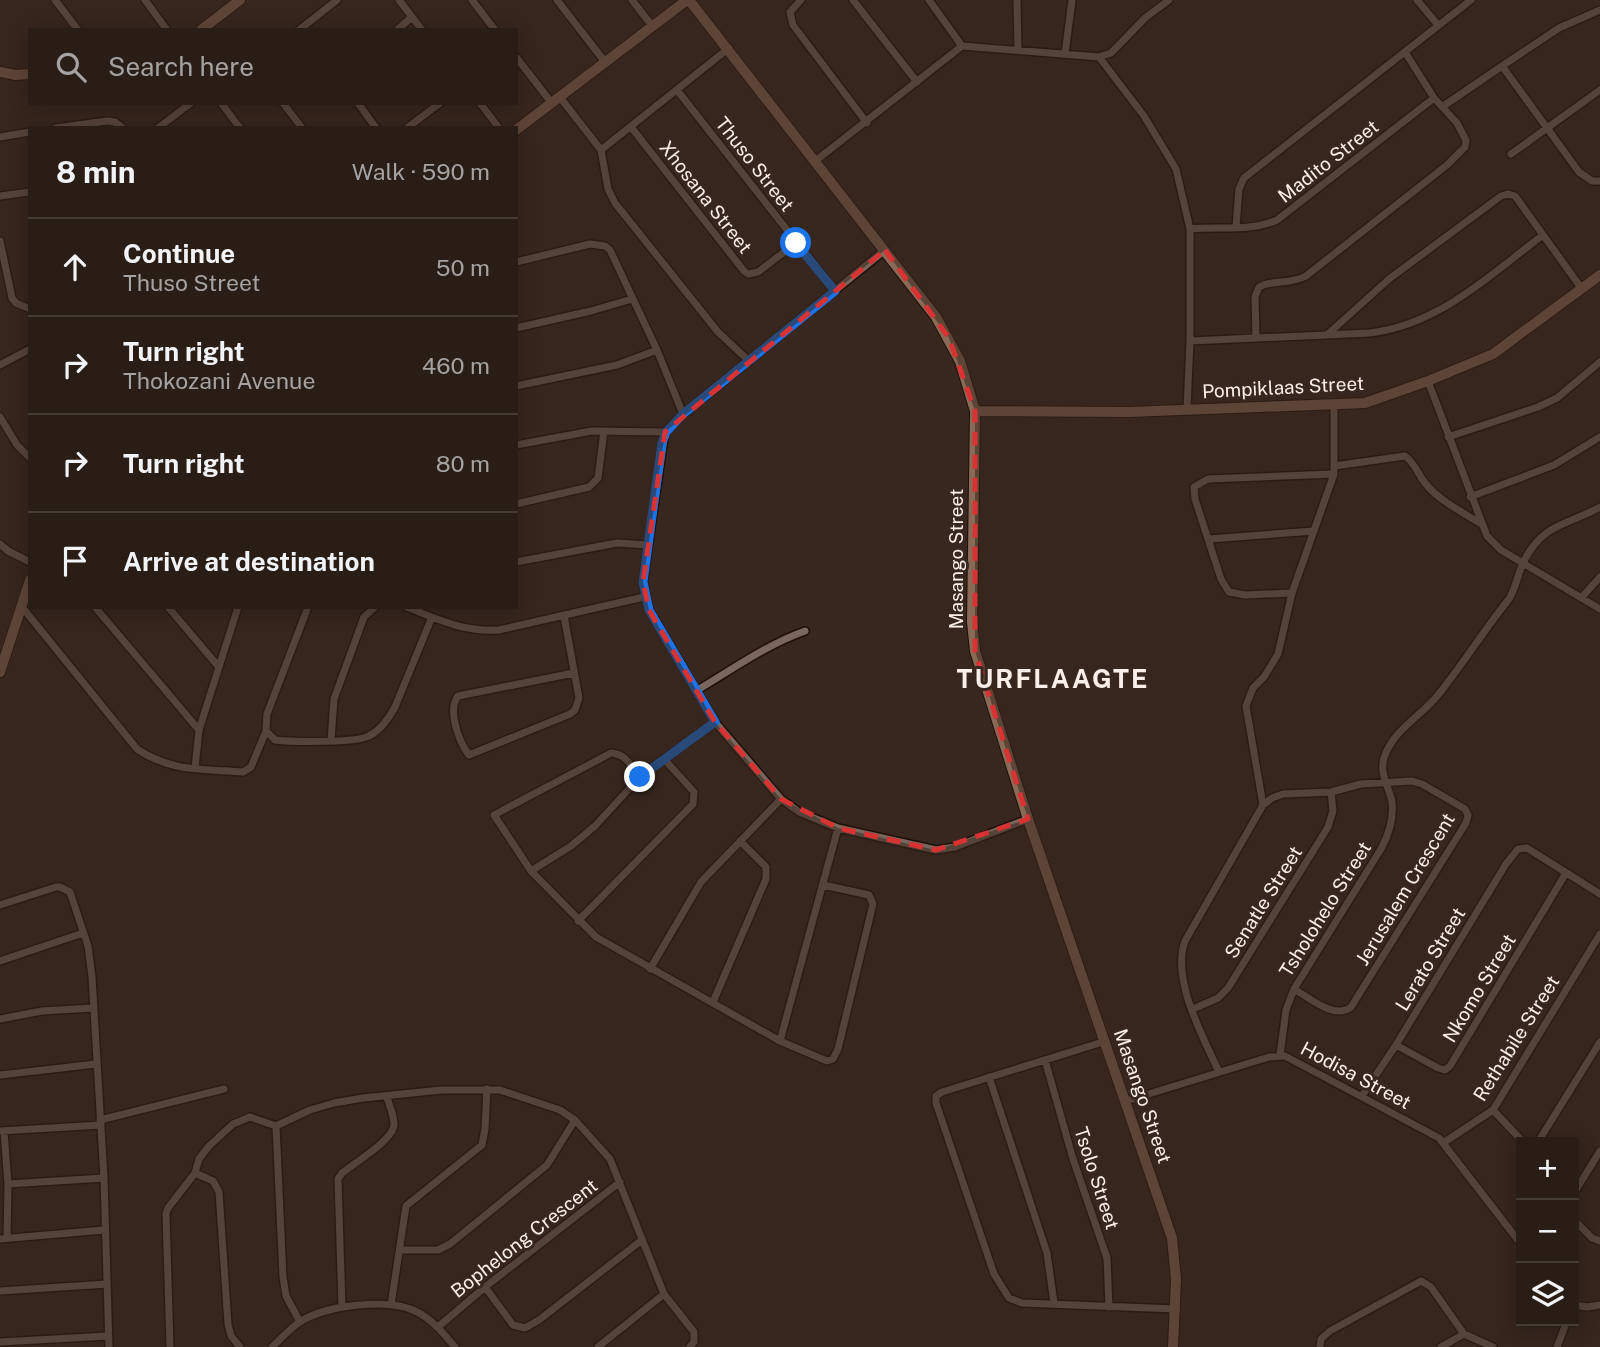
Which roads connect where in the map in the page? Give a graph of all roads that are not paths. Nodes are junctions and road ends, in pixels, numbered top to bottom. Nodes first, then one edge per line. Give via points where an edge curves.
1 (55, 0) edge
2 (145, 0) edge
3 (337, 0) edge
4 (399, 0) edge
5 (472, 0) edge
6 (557, 0) edge
7 (632, 0) edge
8 (688, 0) edge
9 (802, 0) edge
10 (853, 0) edge
11 (929, 0) edge
12 (1017, 0) edge
13 (1072, 0) edge
14 (1169, 0) edge
15 (1417, 0) edge
16 (1471, 0) edge
17 (237, 1) edge
18 (1600, 10) edge
19 (412, 17) junction
20 (1438, 25) junction
21 (653, 27) junction
22 (76, 28) edge
23 (166, 28) edge
24 (203, 28) edge
25 (302, 28) edge
26 (399, 28) edge
27 (420, 28) edge
28 (493, 28) edge
29 (962, 46) junction
30 (729, 48) junction
31 (1018, 49) junction
32 (1405, 52) junction
33 (1065, 54) junction
34 (1099, 57) junction
35 (518, 59) edge
36 (605, 62) junction
37 (1502, 66) junction
38 (0, 72) edge
39 (28, 74) edge
40 (917, 82) junction
41 (677, 90) junction
42 (1600, 90) edge
43 (1434, 98) junction
44 (555, 99) junction
45 (188, 105) edge
46 (223, 105) edge
47 (285, 105) edge
48 (359, 105) edge
49 (437, 105) edge
50 (482, 105) edge
51 (1442, 107) junction
52 (867, 123) junction
53 (71, 126) edge
54 (120, 126) edge
55 (161, 126) edge
56 (238, 126) edge
57 (300, 126) edge
58 (375, 126) edge
59 (410, 126) edge
60 (497, 126) edge
61 (631, 127) junction
62 (1547, 127) junction
63 (518, 128) edge
64 (28, 132) edge
65 (0, 137) edge
66 (601, 150) junction
67 (1511, 154) dead end
68 (814, 162) junction
69 (1600, 181) edge
70 (28, 192) edge
71 (0, 195) edge
72 (1236, 227) junction
73 (1190, 229) junction
74 (1543, 235) junction
75 (0, 241) edge
76 (796, 243) junction
77 (885, 250) junction
78 (518, 262) edge
79 (1600, 275) edge
80 (1582, 289) junction
81 (835, 291) junction
82 (632, 299) junction
83 (28, 308) edge
84 (518, 328) edge
85 (1327, 335) junction
86 (1256, 338) junction
87 (1190, 341) junction
88 (657, 350) junction
89 (28, 351) edge
90 (749, 361) junction
91 (1600, 362) edge
92 (0, 365) edge
93 (1428, 381) junction
94 (518, 386) edge
95 (1334, 405) junction
96 (1187, 409) junction
97 (975, 411) junction
98 (683, 414) junction
99 (0, 417) edge
100 (604, 431) junction
101 (666, 432) junction
102 (1448, 437) junction
103 (1600, 438) edge
104 (518, 445) edge
105 (28, 456) edge
106 (1334, 470) junction
107 (1470, 497) junction
108 (518, 503) edge
109 (1600, 507) edge
110 (1480, 523) junction
111 (1314, 531) junction
112 (1209, 539) junction
113 (0, 544) edge
114 (648, 545) junction
115 (28, 561) edge
116 (1523, 561) junction
117 (518, 562) edge
118 (1600, 577) edge
119 (28, 587) edge
120 (1292, 593) junction
121 (645, 597) junction
122 (1582, 597) junction
123 (22, 607) junction
124 (1600, 608) edge
125 (97, 609) edge
126 (170, 609) edge
127 (237, 609) edge
128 (306, 609) edge
129 (373, 609) edge
130 (412, 609) edge
131 (564, 615) junction
132 (432, 617) junction
133 (805, 631) dead end
134 (218, 666) junction
135 (0, 672) edge
136 (574, 673) junction
137 (696, 691) junction
138 (715, 722) junction
139 (199, 730) junction
140 (266, 731) junction
141 (331, 740) junction
142 (664, 758) junction
143 (195, 768) junction
144 (640, 777) junction
145 (1385, 781) junction
146 (1331, 792) junction
147 (781, 800) junction
148 (1263, 805) junction
149 (1028, 819) junction
150 (838, 828) junction
151 (740, 841) junction
152 (531, 871) junction
153 (1566, 873) junction
154 (823, 885) junction
155 (1600, 894) edge
156 (0, 905) edge
157 (578, 921) junction
158 (83, 933) junction
159 (1600, 933) edge
160 (0, 961) edge
161 (650, 969) junction
162 (1294, 989) junction
163 (713, 1002) junction
164 (93, 1009) junction
165 (1193, 1009) junction
166 (0, 1019) edge
167 (780, 1041) junction
168 (1106, 1041) junction
169 (1600, 1042) edge
170 (1396, 1045) junction
171 (1280, 1055) junction
172 (1045, 1060) junction
173 (96, 1064) junction
174 (1220, 1072) junction
175 (0, 1075) edge
176 (989, 1077) junction
177 (224, 1088) dead end
178 (487, 1089) junction
179 (1362, 1096) junction
180 (387, 1097) junction
181 (1126, 1101) junction
182 (1493, 1110) junction
183 (575, 1120) junction
184 (101, 1122) junction
185 (276, 1126) junction
186 (2, 1131) edge
187 (1518, 1137) edge
188 (1541, 1137) edge
189 (1443, 1143) junction
190 (1600, 1151) edge
191 (194, 1173) junction
192 (104, 1178) junction
193 (620, 1182) junction
194 (8, 1184) junction
195 (1579, 1186) edge
196 (1579, 1225) edge
197 (104, 1230) junction
198 (1516, 1238) edge
199 (3, 1239) edge
200 (642, 1240) junction
201 (1600, 1241) edge
202 (401, 1250) junction
203 (107, 1284) junction
204 (485, 1287) junction
205 (0, 1291) edge
206 (664, 1294) junction
207 (1055, 1303) junction
208 (391, 1305) junction
209 (1579, 1305) edge
210 (1600, 1305) edge
211 (342, 1307) junction
212 (1109, 1307) junction
213 (1176, 1309) junction
214 (300, 1322) junction
215 (1565, 1326) edge
216 (438, 1327) junction
217 (1464, 1334) junction
218 (108, 1336) junction
219 (0, 1342) edge
220 (277, 1345) edge
221 (109, 1347) edge
222 (170, 1347) edge
223 (240, 1347) edge
224 (455, 1347) edge
225 (598, 1347) edge
226 (690, 1347) edge
227 (1173, 1347) edge
228 (1320, 1347) edge
229 (1441, 1347) edge
230 (1492, 1347) edge
231 (1557, 1347) edge

1 - 22 street
2 - 23 street
3 - 25 street
4 - 19 street
5 - 28 street
6 - 36 street
7 - 21 street
8 - 21 street
8 - 30 street, Masango Street
9 - 52 street via 790,12 793,25
10 - 40 street
11 - 29 street
12 - 31 street
13 - 33 street
14 - 34 street via 1111,53
15 - 20 street
16 - 20 street
17 - 24 street
18 - 37 street via 1559,28
19 - 26 street
19 - 27 street
20 - 32 street
21 - 36 street
29 - 31 street
29 - 40 street
30 - 41 street
30 - 68 street, Masango Street
31 - 33 street
32 - 43 street
32 - 72 street via 1244,178
33 - 34 street
34 - 73 street via 1176,169
35 - 44 street
36 - 44 street
37 - 51 street
37 - 62 street
38 - 39 street
40 - 52 street
41 - 61 street
41 - 76 street, Thuso Street
42 - 62 street
43 - 51 street
43 - 72 street, Madito Street via 1276,220
44 - 63 street
44 - 66 street
45 - 55 street
46 - 56 street
47 - 57 street
48 - 58 street
49 - 59 street
50 - 60 street
51 - 86 street via 1462,131 1465,147 1306,276 1259,287
52 - 68 street
53 - 54 street via 107,121
61 - 66 street
61 - 76 street, Xhosana Street via 748,274 758,272
62 - 67 street
62 - 69 street via 1579,172
64 - 65 street
66 - 90 street via 615,203 718,332
68 - 77 street, Masango Street
70 - 71 street
72 - 73 street, Madito Street
73 - 87 street
74 - 80 street
74 - 85 street via 1428,317 1391,330
74 - 85 street via 1515,196 1504,195 1389,279
75 - 83 street via 12,298
76 - 81 street, Thuso Street
77 - 81 street
77 - 97 street, Masango Street via 949,338
78 - 82 street via 590,244 605,246
79 - 80 street, Pompiklaas Street
80 - 93 street, Pompiklaas Street via 1493,354
81 - 90 street
82 - 84 street
82 - 88 street
85 - 86 street
86 - 87 street
87 - 96 street
88 - 94 street via 617,365
88 - 98 street
89 - 92 street
90 - 98 street
91 - 102 street via 1549,402
93 - 95 street, Pompiklaas Street via 1365,403
93 - 102 street
95 - 96 street, Pompiklaas Street
95 - 106 street
96 - 97 street, Pompiklaas Street
97 - 149 street, Masango Street via 975,651
98 - 101 street
99 - 105 street
100 - 101 street
100 - 104 street
100 - 108 street via 595,483
101 - 114 street
102 - 107 street
103 - 107 street via 1554,465
106 - 110 street via 1405,456 1441,498
106 - 111 street
106 - 112 street via 1198,483 1193,491
107 - 110 street
109 - 116 street, Tsholohelo Street via 1545,532
110 - 116 street via 1491,542
111 - 112 street
111 - 120 street
112 - 120 street via 1229,592
113 - 115 street
114 - 117 street via 617,543
114 - 121 street
116 - 122 street
116 - 145 street, Tsholohelo Street via 1516,589 1440,694 1390,743 1382,765
118 - 122 street
119 - 123 street
120 - 148 street via 1278,654 1252,688 1246,706
121 - 131 street
121 - 137 street
122 - 124 street
123 - 135 street
123 - 143 street via 138,749 163,764
125 - 139 street
126 - 134 street
127 - 134 street
128 - 140 street via 267,715
129 - 141 street via 364,617 334,699
130 - 132 street
131 - 132 street via 484,631
131 - 136 street
132 - 141 street via 388,719 365,738
133 - 137 street
134 - 139 street
136 - 136 street via 458,696 454,706 462,747 468,755 570,714 579,698
137 - 138 street
138 - 142 street
138 - 147 street
139 - 143 street
140 - 141 street via 275,740
140 - 143 street via 247,770
142 - 144 street
142 - 157 street via 694,792 693,804
144 - 152 street via 571,846
144 - 152 street via 625,757 611,752 494,815
145 - 146 street, Jerusalem Crescent
145 - 162 street, Tsholohelo Street via 1392,807 1386,840
145 - 162 street, Jerusalem Crescent via 1422,784 1465,809 1466,824 1351,1007 1337,1012
146 - 148 street, Jerusalem Crescent via 1283,794
146 - 165 street, Senatle Street via 1333,811 1328,827 1228,988
147 - 150 street
147 - 151 street
148 - 165 street via 1181,950 1183,980
149 - 150 street via 936,850
149 - 168 street, Masango Street
150 - 154 street
151 - 161 street via 701,882
151 - 163 street via 766,867 766,879
152 - 157 street
153 - 155 street
153 - 170 street, Nkomo Street via 1450,1066 1438,1068
153 - 170 street, Lerato Street via 1530,849 1518,849
154 - 167 street
154 - 167 street via 862,892 873,904 838,1049 827,1061
156 - 158 street via 60,887 70,892
157 - 161 street
158 - 160 street
158 - 164 street via 91,965
159 - 182 street, Rethabile Street
161 - 163 street
162 - 171 street, Tsholohelo Street
163 - 167 street
164 - 166 street via 42,1010
164 - 173 street
165 - 174 street
168 - 172 street
168 - 181 street, Masango Street
169 - 188 street
170 - 179 street, Lerato Street
171 - 174 street, Hodisa Street
171 - 179 street, Hodisa Street
172 - 176 street
172 - 212 street, Tsolo Street via 1107,1258
173 - 175 street
173 - 184 street
174 - 181 street, Hodisa Street
176 - 207 street via 1047,1253
176 - 207 street via 942,1092 936,1103 999,1286 1022,1303
177 - 184 street
178 - 180 street
178 - 183 street via 507,1091
178 - 202 street via 481,1144 406,1206
179 - 189 street, Hodisa Street
180 - 185 street via 334,1103
180 - 211 street via 393,1130 338,1179
181 - 213 street, Masango Street via 1172,1238
182 - 187 street
182 - 189 street, Rethabile Street
183 - 193 street, Bophelong Crescent via 610,1159
183 - 202 street via 547,1165 450,1244 438,1251
184 - 186 street
184 - 192 street
185 - 191 street via 250,1117 233,1124 203,1154
185 - 214 street via 283,1277 286,1296
186 - 194 street
189 - 198 street, Hodisa Street
190 - 195 street
191 - 222 street via 166,1214
191 - 223 street via 213,1181 219,1192 228,1324
192 - 194 street
192 - 197 street
193 - 200 street
193 - 204 street, Bophelong Crescent
194 - 199 street
196 - 201 street
197 - 199 street
197 - 203 street
200 - 204 street via 524,1328 513,1325
200 - 206 street
202 - 208 street
203 - 205 street
203 - 218 street
204 - 216 street, Bophelong Crescent
206 - 225 street
206 - 226 street via 694,1332
207 - 212 street
208 - 211 street
208 - 216 street via 414,1310
209 - 210 street
211 - 214 street
212 - 213 street
213 - 227 street, Masango Street
214 - 220 street
215 - 231 street
216 - 224 street
217 - 228 street via 1431,1287 1421,1281 1330,1331
217 - 229 street
217 - 230 street
218 - 219 street
218 - 221 street

